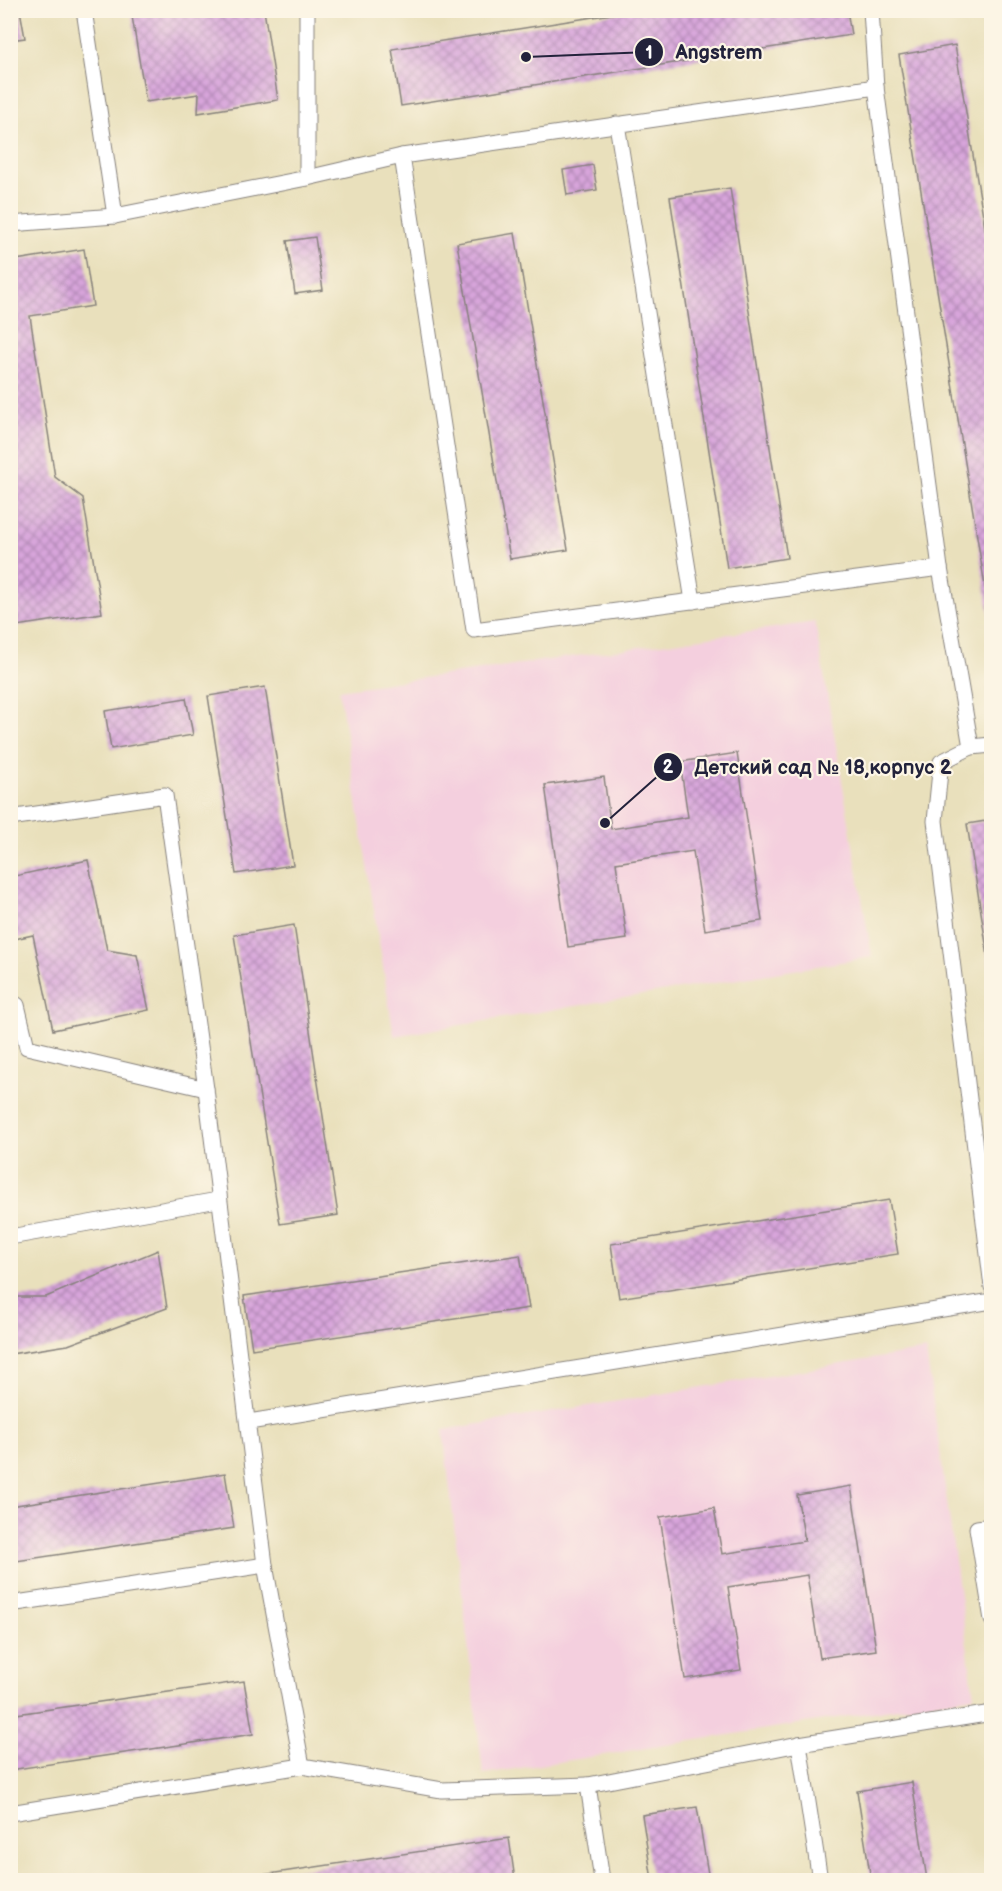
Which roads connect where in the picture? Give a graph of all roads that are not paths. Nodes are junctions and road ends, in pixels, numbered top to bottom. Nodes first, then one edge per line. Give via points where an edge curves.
1 (84, 10) edge
2 (307, 10) edge
3 (871, 10) edge
4 (876, 87) junction
5 (617, 124) junction
6 (402, 156) junction
7 (307, 178) junction
8 (115, 216) junction
9 (10, 224) edge
10 (940, 568) junction
11 (693, 601) junction
12 (992, 745) edge
13 (971, 747) junction
14 (10, 818) edge
15 (10, 1006) edge
16 (206, 1089) junction
17 (218, 1200) junction
18 (10, 1237) edge
19 (992, 1287) edge
20 (992, 1301) edge
21 (249, 1422) junction
22 (992, 1526) edge
23 (265, 1565) junction
24 (10, 1605) edge
25 (992, 1620) edge
26 (992, 1713) edge
27 (799, 1744) junction
28 (302, 1766) junction
29 (588, 1785) junction
30 (10, 1813) edge
31 (602, 1881) edge
32 (820, 1881) edge

1 - 8 lane
2 - 7 lane
3 - 4 lane
4 - 5 lane
4 - 10 lane
5 - 6 lane
5 - 11 lane
6 - 7 lane
6 - 11 lane via 474,630
7 - 8 lane
8 - 9 lane
10 - 11 lane
10 - 13 lane
12 - 13 lane
13 - 19 lane via 940,762 935,821
14 - 16 lane via 165,795
15 - 16 lane via 17,1005 27,1047
16 - 17 lane
17 - 18 lane
17 - 21 lane
20 - 21 lane
21 - 23 lane
22 - 25 lane via 977,1528
23 - 24 lane
23 - 28 lane
26 - 27 lane
27 - 29 lane
27 - 32 lane
28 - 29 lane via 442,1790
28 - 30 lane
29 - 31 lane

